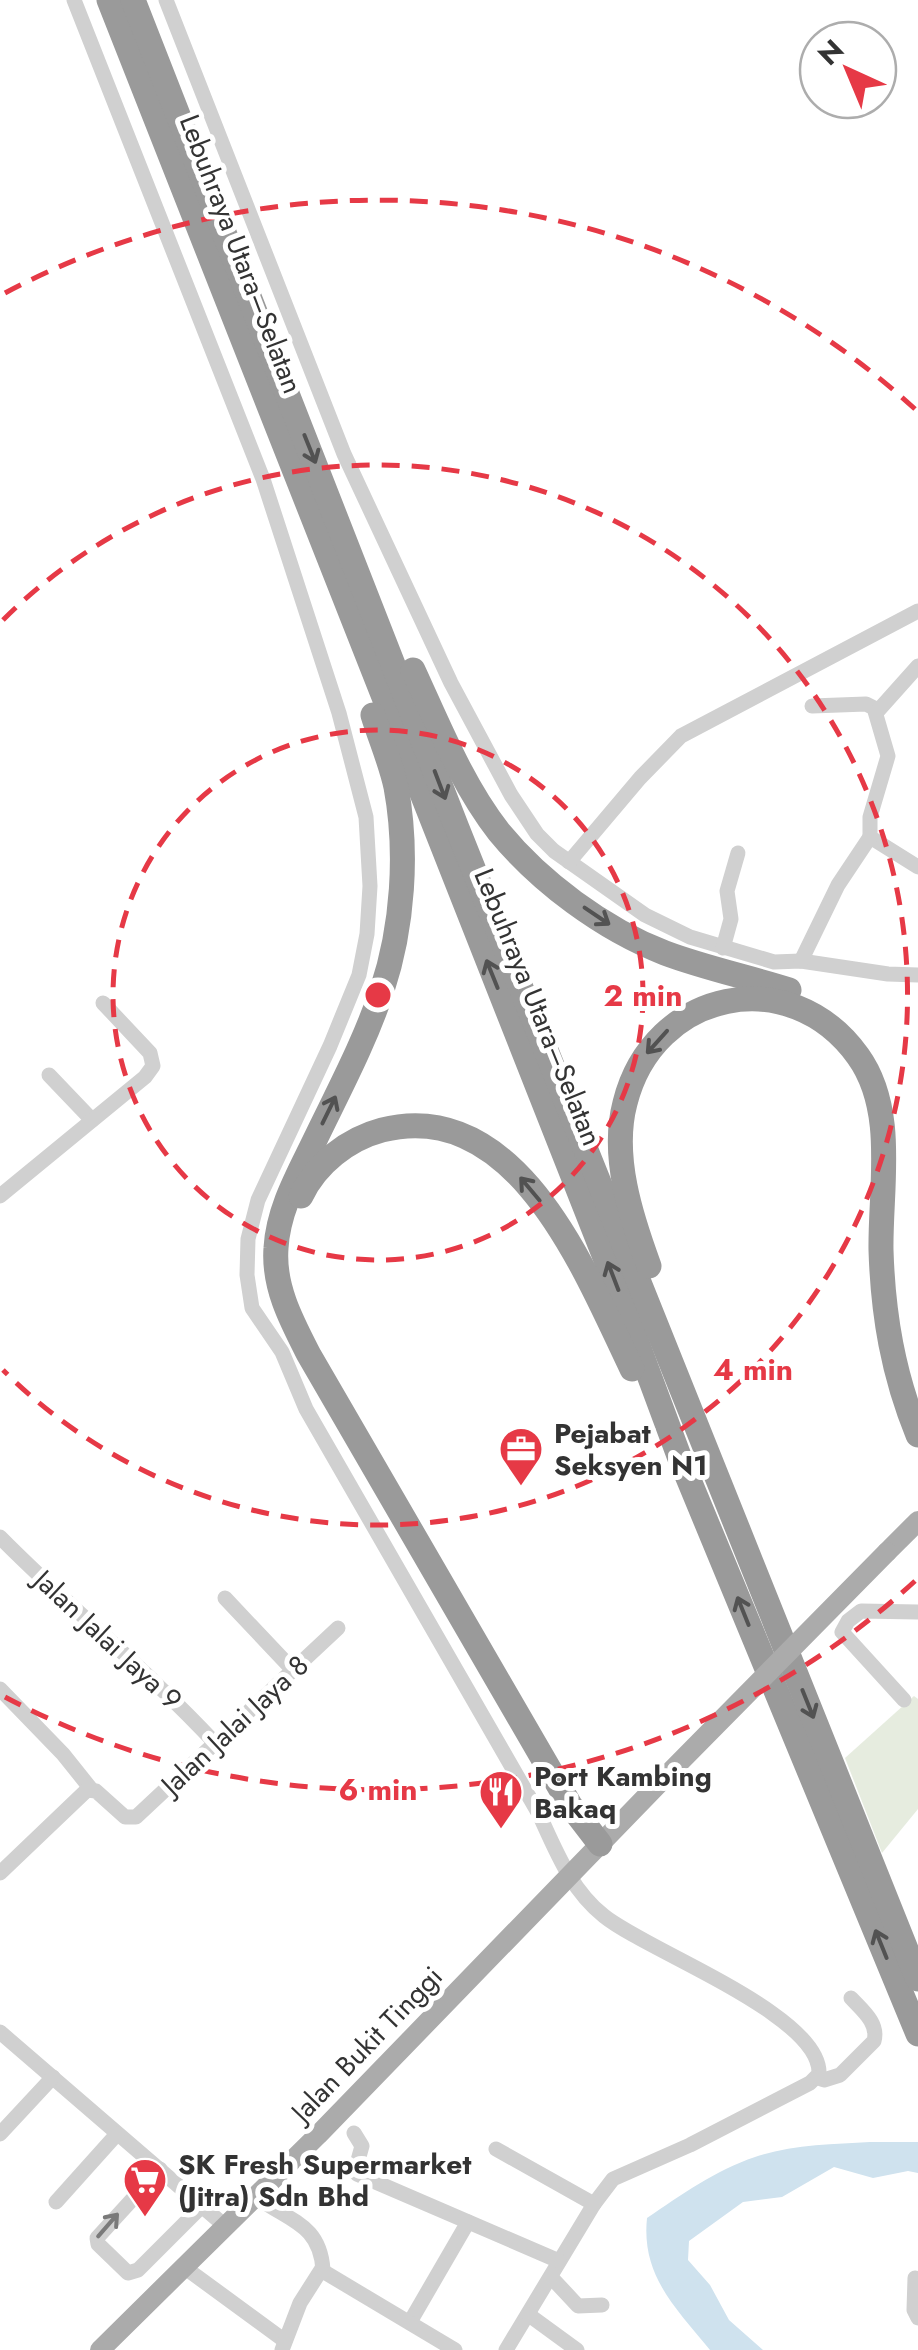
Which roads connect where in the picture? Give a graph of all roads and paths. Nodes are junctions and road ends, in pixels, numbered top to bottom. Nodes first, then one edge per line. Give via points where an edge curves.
1 (74, 0) edge
2 (109, 0) edge
3 (133, 0) edge
4 (166, 0) edge
5 (335, 578) junction
6 (364, 585) junction
7 (918, 611) edge
8 (918, 666) edge
9 (812, 706) dead end
10 (876, 713) junction
11 (870, 837) junction
12 (738, 853) dead end
13 (569, 862) junction
14 (918, 867) edge
15 (723, 948) junction
16 (801, 961) junction
17 (918, 975) edge
18 (103, 1003) dead end
19 (49, 1074) dead end
20 (92, 1120) junction
21 (0, 1196) edge
22 (918, 1390) edge
23 (918, 1434) edge
24 (680, 1456) junction
25 (918, 1520) edge
26 (0, 1537) edge
27 (745, 1546) junction
28 (225, 1598) dead end
29 (918, 1612) edge
30 (338, 1628) dead end
31 (293, 1670) junction
32 (0, 1689) edge
33 (904, 1700) dead end
34 (215, 1744) junction
35 (91, 1789) junction
36 (606, 1839) junction
37 (3, 1863) edge
38 (570, 1876) junction
39 (918, 1979) edge
40 (851, 1998) dead end
41 (0, 2032) edge
42 (918, 2034) edge
43 (53, 2078) junction
44 (818, 2078) junction
45 (354, 2133) dead end
46 (0, 2134) edge
47 (118, 2134) junction
48 (496, 2149) dead end
49 (160, 2169) junction
50 (255, 2196) junction
51 (56, 2202) dead end
52 (594, 2204) junction
53 (202, 2206) junction
54 (468, 2222) junction
55 (225, 2226) junction
56 (559, 2261) junction
57 (184, 2267) junction
58 (323, 2270) junction
59 (551, 2278) junction
60 (915, 2278) dead end
61 (602, 2304) dead end
62 (530, 2315) junction
63 (918, 2318) edge
64 (410, 2322) junction
65 (283, 2346) edge
66 (100, 2350) edge
67 (455, 2350) edge
68 (506, 2350) edge
69 (577, 2350) edge

1 - 38 street via 263,478 352,758 370,837 364,954 344,1014 254,1210 250,1300
2 - 5 highway, Lebuhraya Utara–Selatan
3 -> 6 highway, Lebuhraya Utara–Selatan
4 - 13 street via 344,454 451,683 511,794 542,840
24 -> 5 highway, Lebuhraya Utara–Selatan
36 -> 5 highway via 570,1805 284,1302 275,1250 283,1209 384,987 402,880 395,784 333,595
6 -> 22 highway via 383,605 478,800 521,856 580,905 660,951 812,999 836,1014 873,1055 890,1106 900,1332
6 -> 27 highway, Lebuhraya Utara–Selatan
7 - 13 street via 681,736
8 - 10 street
9 - 10 street via 866,704
10 - 11 street via 888,756
11 - 14 street
11 - 16 street
12 - 15 street via 726,890 731,919
13 - 15 street via 654,921
15 - 16 street via 774,962
16 - 17 street
18 - 20 street via 154,1062
19 - 20 street
20 - 21 street
23 -> 27 highway via 888,1335 882,1114 860,1059 821,1019 782,1002 724,1001 696,1010 644,1056 624,1106 621,1154 644,1252
24 -> 36 highway via 662,1434 579,1258 506,1164 466,1137 403,1126 359,1138 317,1172 303,1191 288,1243 298,1311
42 -> 24 highway, Lebuhraya Utara–Selatan
25 - 36 main road, Jalan Bukit Tinggi, bridge
26 - 34 street, Jalan Jalai Jaya 9
27 -> 39 highway, Lebuhraya Utara–Selatan
28 - 31 street
29 - 33 street via 861,1610 842,1632
30 - 31 street, Jalan Jalai Jaya 8
31 - 34 street, Jalan Jalai Jaya 8
32 - 35 street
34 - 35 street, Jalan Jalai Jaya 8 via 130,1820
35 - 37 street
36 - 38 main road, Jalan Bukit Tinggi
38 - 44 street via 616,1925 772,2012 816,2054
38 - 50 main road, Jalan Bukit Tinggi
40 - 44 street via 872,2022 874,2041 840,2075
41 - 43 street
43 - 46 street
43 - 47 street
44 - 52 street via 613,2179
45 - 54 street via 362,2146 357,2174
47 - 49 street
47 - 51 street
48 - 52 street
49 - 53 street
53 -> 49 street via 128,2273 97,2238
50 - 55 main road, Jalan Bukit Tinggi
50 - 58 street via 310,2232 322,2251
52 - 56 street
53 - 55 street
54 - 56 street
54 - 64 street
55 - 57 main road, Jalan Bukit Tinggi
56 - 59 street
57 - 65 street
57 - 66 main road, Jalan Bukit Tinggi
58 - 64 street
58 - 65 street
59 - 61 street via 578,2306
59 - 62 street
60 - 63 street
62 - 68 street
62 - 69 street
64 - 67 street

